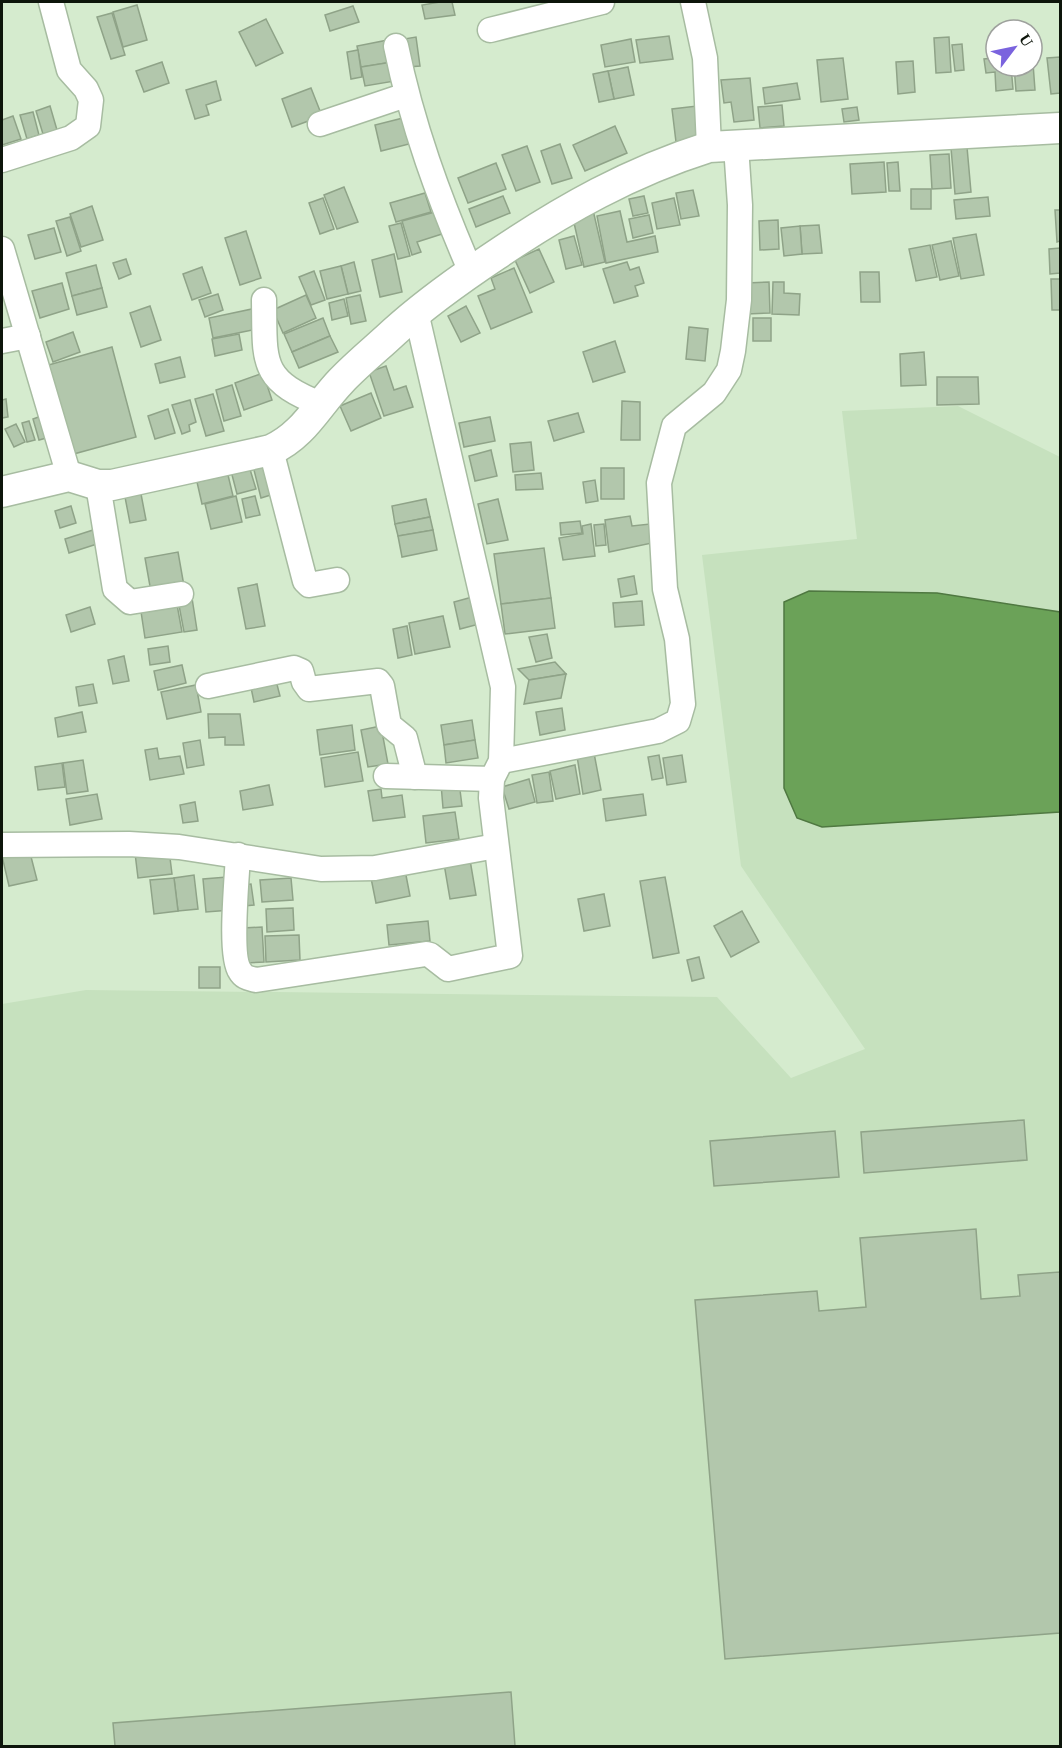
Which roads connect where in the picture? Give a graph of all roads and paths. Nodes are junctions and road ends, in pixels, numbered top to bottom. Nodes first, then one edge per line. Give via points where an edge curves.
1 (51, 2) edge
2 (602, 2) edge
3 (693, 2) edge
4 (490, 30) dead end
5 (396, 46) dead end
6 (406, 95) junction
7 (320, 124) dead end
8 (1060, 128) edge
9 (723, 147) junction
10 (2, 160) edge
11 (2, 249) edge
12 (471, 272) junction
13 (264, 300) dead end
14 (416, 312) junction
15 (28, 336) junction
16 (2, 341) edge
17 (323, 405) junction
18 (271, 450) junction
19 (69, 476) junction
20 (98, 485) junction
21 (2, 492) edge
22 (337, 580) dead end
23 (181, 594) dead end
24 (208, 686) dead end
25 (497, 770) junction
26 (386, 776) dead end
27 (415, 777) junction
28 (2, 845) edge
29 (496, 846) junction
30 (238, 855) junction

1 - 10 street via 69,70 91,100 88,126 71,138
2 - 4 street
3 - 9 street
5 - 6 street
6 - 7 street
6 - 12 street via 431,175
8 - 9 street
9 - 12 street via 671,159 580,201
9 - 25 street via 740,205 734,351 729,370 714,393 674,426 658,483 665,589 677,639 681,717 658,731
11 - 15 street
12 - 14 street
13 - 17 street via 264,341 269,367 282,386
14 - 17 street via 340,382
14 - 25 street via 503,687
15 - 16 street
15 - 19 street
17 - 18 street via 308,424
18 - 20 street
18 - 22 street via 305,581 318,585
19 - 20 street
19 - 21 street
20 - 23 street via 115,589 130,602
24 - 27 street via 294,668 301,671 309,688 378,681 389,725 405,738
25 - 27 street
25 - 29 street via 492,814
26 - 27 street
28 - 30 street via 129,844
29 - 30 street via 375,868 321,869
29 - 30 street via 510,956 448,969 426,954 256,980 246,978 236,961

